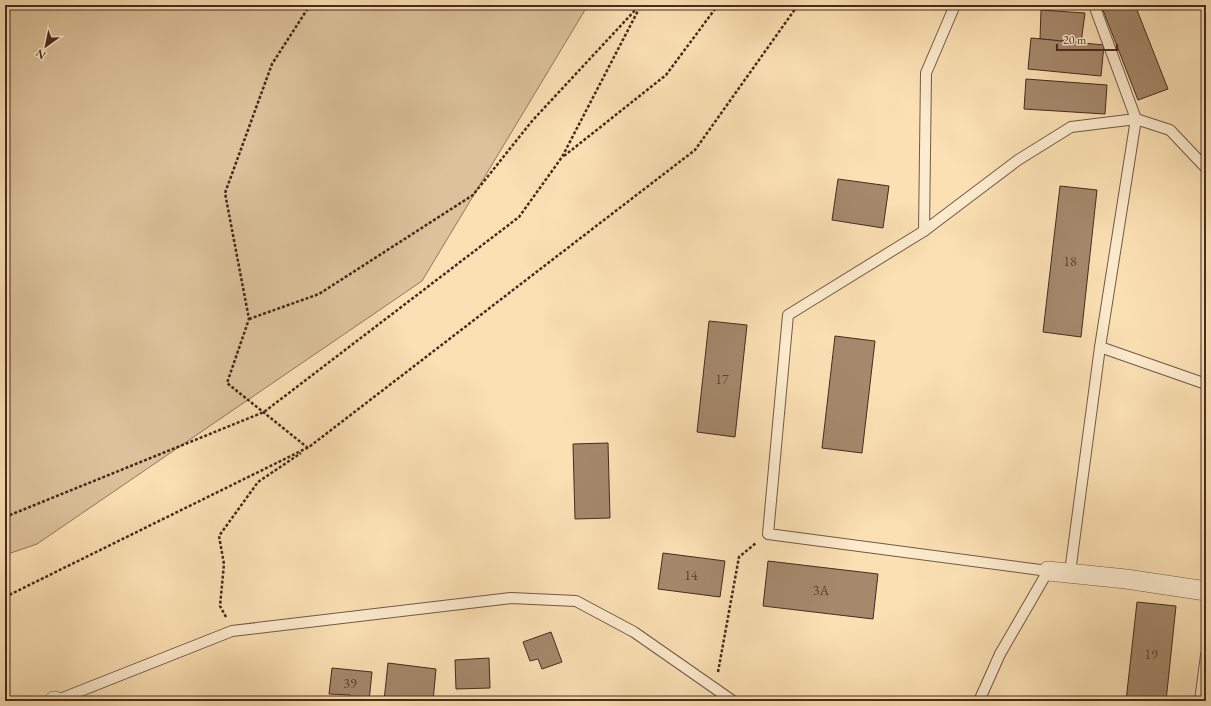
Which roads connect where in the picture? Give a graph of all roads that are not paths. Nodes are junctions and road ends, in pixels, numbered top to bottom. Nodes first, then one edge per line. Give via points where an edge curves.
1 (955, 5) edge
2 (1094, 5) edge
3 (1136, 119) junction
4 (1206, 168) edge
5 (924, 232) junction
6 (1100, 347) junction
7 (1206, 384) edge
8 (1048, 571) junction
9 (1070, 572) junction
10 (1206, 591) edge
11 (1206, 654) edge
12 (55, 701) edge
13 (733, 701) edge
14 (979, 701) edge
15 (1200, 701) edge

1 - 5 lane via 926,73
2 - 3 lane
3 - 4 lane via 1170,130
3 - 5 lane via 1071,127 1018,160
3 - 6 lane
5 - 8 lane via 788,315 768,534
6 - 7 lane
6 - 9 lane
8 - 9 street
8 - 14 lane via 1000,654
9 - 10 street
11 - 15 lane
12 - 13 lane via 232,631 511,598 576,601 634,632

